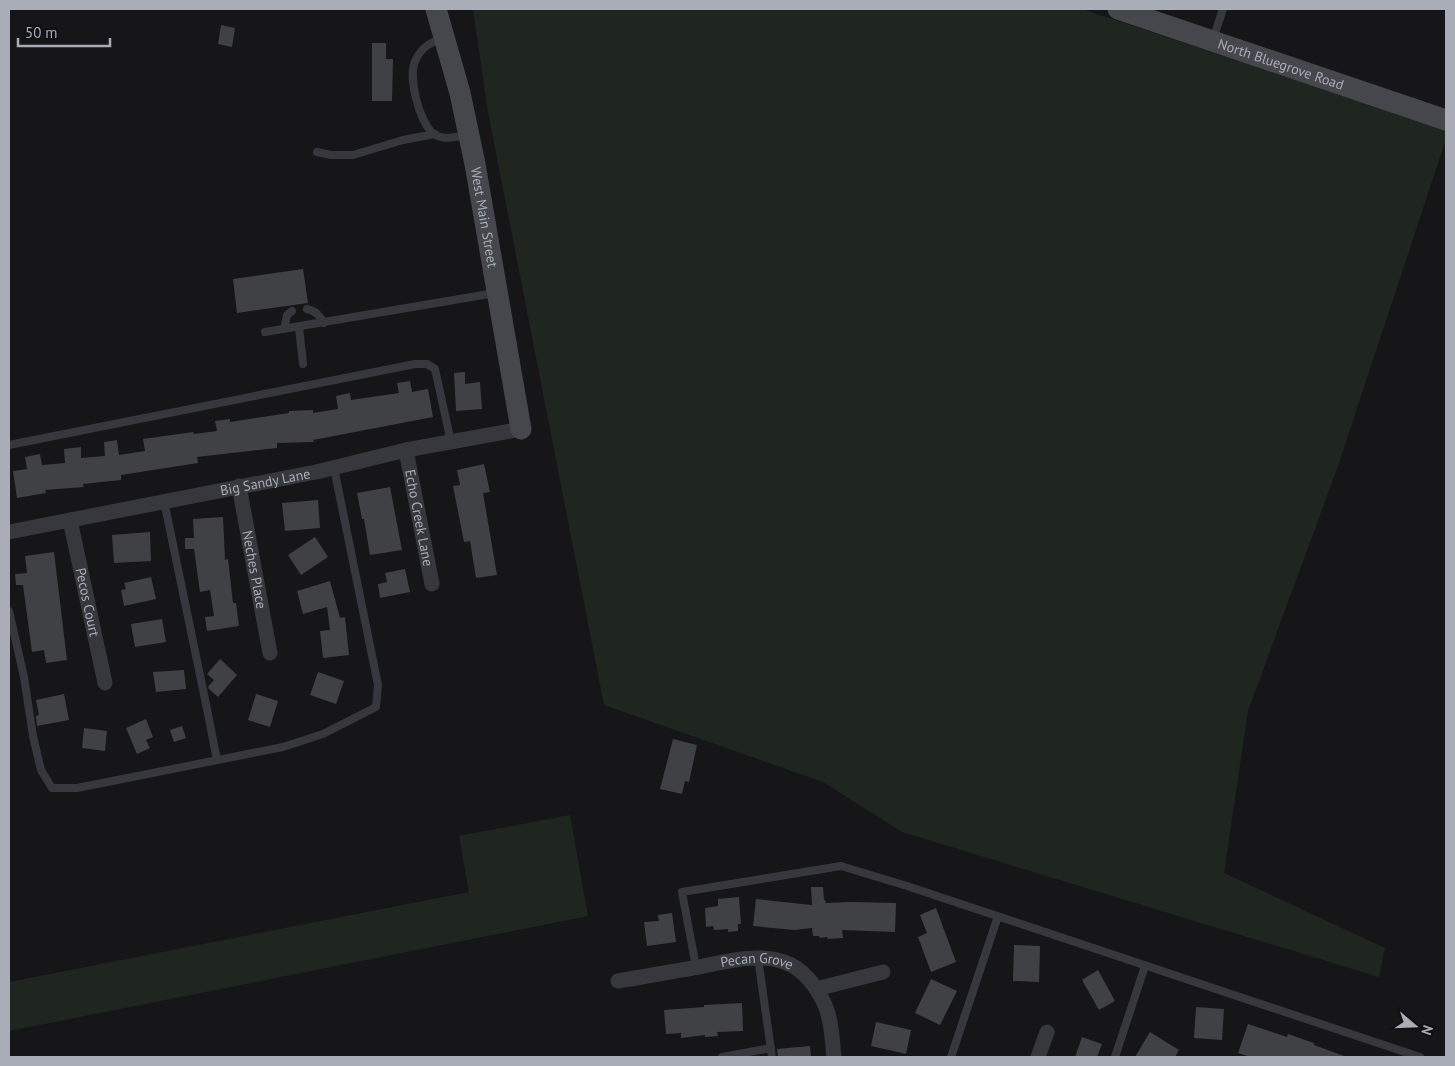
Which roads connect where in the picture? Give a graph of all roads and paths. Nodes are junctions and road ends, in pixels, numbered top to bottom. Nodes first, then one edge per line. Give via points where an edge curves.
1 (436, 9) edge
2 (1118, 9) edge
3 (1223, 9) edge
4 (444, 37) junction
5 (1212, 41) junction
6 (1446, 120) edge
7 (435, 134) junction
8 (468, 135) junction
9 (317, 152) dead end
10 (497, 292) junction
11 (307, 309) dead end
12 (292, 311) dead end
13 (324, 322) junction
14 (299, 327) junction
15 (284, 329) junction
16 (265, 332) dead end
17 (304, 364) dead end
18 (521, 428) joint
19 (451, 442) junction
20 (9, 445) edge
21 (406, 450) junction
22 (334, 468) junction
23 (239, 486) junction
24 (164, 501) junction
25 (70, 520) junction
26 (9, 532) edge
27 (432, 584) dead end
28 (9, 610) edge
29 (270, 653) dead end
30 (105, 683) dead end
31 (217, 760) junction
32 (998, 916) junction
33 (758, 958) junction
34 (1145, 966) junction
35 (696, 967) junction
36 (883, 972) dead end
37 (618, 981) dead end
38 (816, 989) junction
39 (1047, 1032) dead end
40 (771, 1048) junction
41 (722, 1057) edge
42 (772, 1057) edge
43 (834, 1057) edge
44 (951, 1057) edge
45 (1038, 1057) edge
46 (1115, 1057) edge
47 (1420, 1057) edge

1 - 4 street, West Main Street
2 - 5 street, North Bluegrove Road
3 - 5 lane
4 - 7 lane via 425,46 414,60 413,90 423,120
4 - 8 street, West Main Street
5 - 6 street, North Bluegrove Road
7 - 8 lane via 448,138
7 - 9 lane via 353,155
8 - 10 street, West Main Street
10 - 13 lane
10 - 18 street, West Main Street
11 - 13 lane via 314,310
12 - 15 lane via 287,315
13 - 14 lane
14 - 15 lane
14 - 17 lane
15 - 16 lane
18 - 19 street, Big Sandy Lane
19 - 20 lane via 436,369 428,364 415,364
19 - 21 street, Big Sandy Lane
21 - 22 street, Big Sandy Lane
21 - 27 street, Echo Creek Lane
22 - 23 street, Big Sandy Lane
22 - 31 lane via 378,685 376,707 323,734 283,747
23 - 24 street, Big Sandy Lane
23 - 29 street, Neches Place
24 - 25 street, Big Sandy Lane
24 - 31 lane
25 - 26 street, Big Sandy Lane
25 - 30 street, Pecos Court
28 - 31 lane via 41,770 52,788 77,788
32 - 34 lane
32 - 35 lane via 841,866 682,892
32 - 44 lane
33 - 35 street, Pecan Grove
33 - 38 street, Pecan Grove via 784,962 802,972
33 - 40 lane
34 - 46 lane
34 - 47 lane
35 - 37 street, Pecan Grove
36 - 38 street
38 - 43 street, Pecan Grove via 826,1006
39 - 45 street
40 - 41 lane
40 - 42 lane

